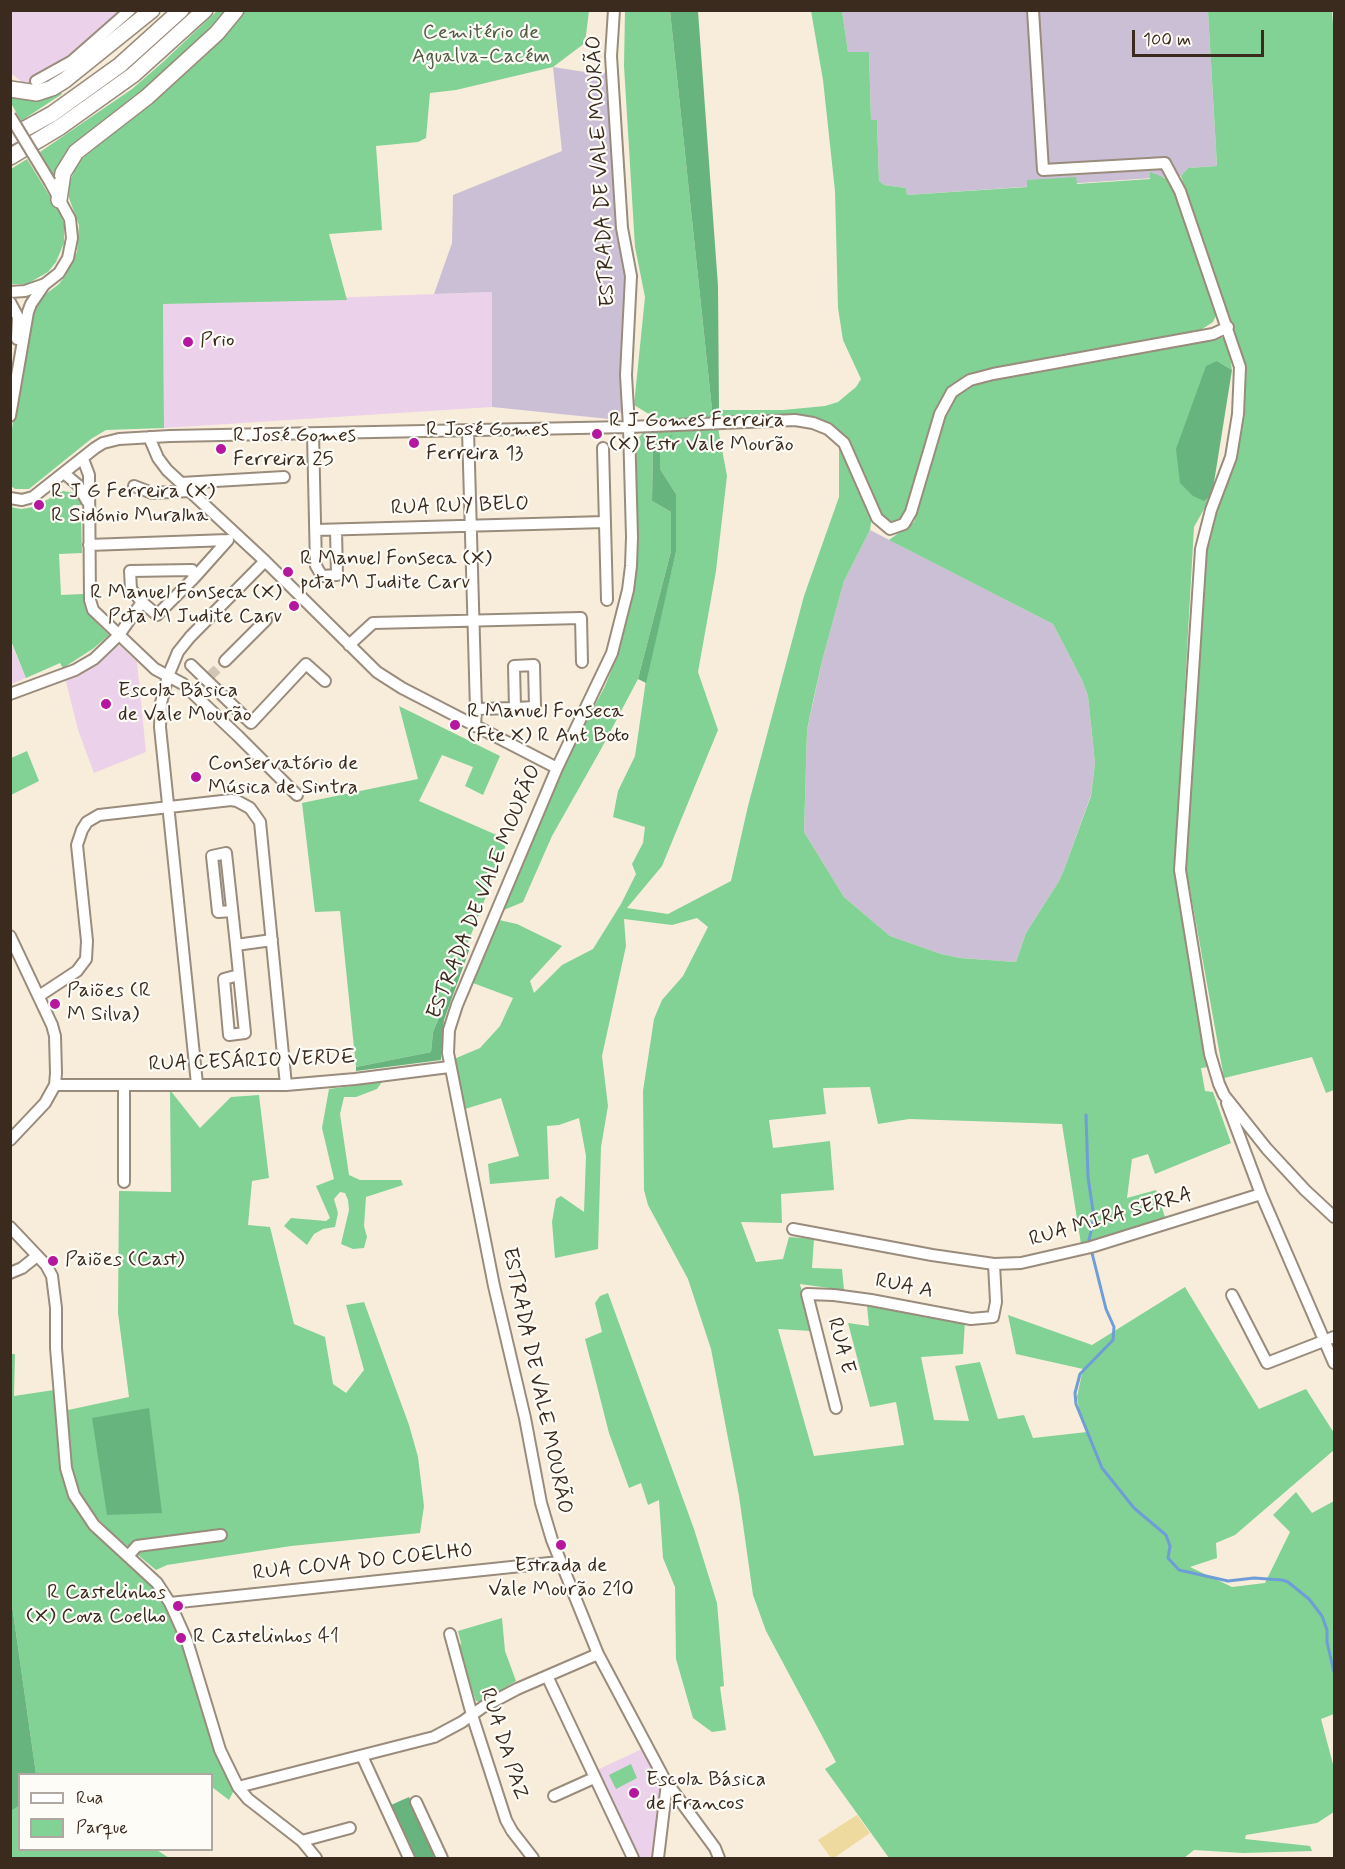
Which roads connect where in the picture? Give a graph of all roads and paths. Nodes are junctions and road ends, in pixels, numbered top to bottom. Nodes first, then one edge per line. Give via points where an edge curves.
1 (130, 10) edge
2 (152, 10) edge
3 (181, 10) edge
4 (205, 10) edge
5 (236, 10) edge
6 (614, 10) edge
7 (1033, 10) edge
8 (36, 81) dead end
9 (10, 89) edge
10 (10, 116) edge
11 (10, 137) edge
12 (10, 157) edge
13 (59, 200) junction
14 (45, 284) junction
15 (10, 292) edge
16 (10, 302) edge
17 (1228, 327) junction
18 (10, 379) edge
19 (10, 416) edge
20 (629, 427) junction
21 (468, 430) junction
22 (313, 434) junction
23 (149, 437) junction
24 (603, 448) dead end
25 (83, 459) junction
26 (65, 474) junction
27 (284, 477) dead end
28 (181, 483) junction
29 (134, 486) dead end
30 (190, 491) junction
31 (11, 497) edge
32 (88, 504) junction
33 (605, 522) junction
34 (470, 527) junction
35 (316, 530) junction
36 (336, 530) junction
37 (88, 545) junction
38 (265, 561) junction
39 (194, 578) junction
40 (607, 600) dead end
41 (142, 602) junction
42 (266, 620) dead end
43 (473, 620) junction
44 (119, 635) junction
45 (349, 645) junction
46 (225, 661) tunnel mouth
47 (582, 662) dead end
48 (191, 665) dead end
49 (168, 676) junction
50 (325, 681) dead end
51 (10, 694) edge
52 (223, 695) junction
53 (515, 708) dead end
54 (210, 709) junction
55 (476, 709) junction
56 (475, 726) junction
57 (557, 768) junction
58 (297, 795) dead end
59 (168, 808) junction
60 (232, 911) junction
61 (10, 936) edge
62 (272, 940) junction
63 (236, 945) junction
64 (239, 975) junction
65 (39, 996) junction
66 (449, 1067) junction
67 (197, 1084) junction
68 (55, 1085) junction
69 (124, 1085) junction
70 (286, 1085) junction
71 (1224, 1095) junction
72 (10, 1140) edge
73 (124, 1182) dead end
74 (1261, 1194) junction
75 (1335, 1217) edge
76 (10, 1227) edge
77 (793, 1229) dead end
78 (37, 1256) junction
79 (994, 1264) junction
80 (10, 1273) edge
81 (807, 1294) joint
82 (1232, 1295) dead end
83 (1329, 1339) edge
84 (1335, 1363) edge
85 (836, 1408) dead end
86 (221, 1535) dead end
87 (129, 1555) junction
88 (559, 1562) junction
89 (170, 1603) junction
90 (450, 1634) dead end
91 (598, 1654) junction
92 (547, 1676) junction
93 (472, 1715) junction
94 (362, 1756) junction
95 (594, 1778) junction
96 (667, 1783) junction
97 (238, 1787) junction
98 (554, 1796) dead end
99 (416, 1802) dead end
100 (350, 1828) dead end
101 (302, 1841) junction
102 (316, 1858) edge
103 (409, 1858) edge
104 (442, 1858) edge
105 (533, 1858) edge
106 (633, 1858) edge
107 (658, 1858) edge
108 (719, 1858) edge

1 - 8 street via 72,61
2 - 9 highway via 52,88 37,93
3 - 11 highway via 120,65 52,114
4 - 12 highway via 133,75
5 - 13 highway via 217,33 147,97 76,152 66,166
6 - 20 street, ESTRADA DE VALE MOURÃO via 612,56 622,228 632,276 626,375
7 - 17 street via 1043,170 1165,163 1180,191
10 - 13 street, bridge
13 - 14 street via 70,219 70,250 59,273
14 - 15 street
14 - 19 street via 28,312
16 - 18 street via 18,323
17 - 20 street via 1213,334 970,380 952,392 940,414 911,512 904,524 890,528 878,518 844,443 828,429 813,423 795,420
17 - 71 street via 1240,367 1238,414 1232,457 1201,549 1180,870 1210,1054
20 - 21 street
20 - 57 street, ESTRADA DE VALE MOURÃO via 631,566 623,611 608,662
21 - 22 street
21 - 34 street
22 - 23 street
22 - 35 street
23 - 25 street via 110,441
23 - 28 street via 158,458
24 - 33 street
25 - 26 street
25 - 32 street via 89,475
26 - 31 street via 33,497
26 - 32 street via 78,485
27 - 28 street
28 - 30 street
29 - 30 street via 152,493
30 - 38 street
32 - 37 street
33 - 34 street, RUA RUY BELO
33 - 40 street
34 - 36 street, RUA RUY BELO
34 - 43 street
35 - 36 street, RUA RUY BELO
35 - 36 street via 316,566 322,576 331,577 337,576
37 - 39 street via 228,540
37 - 44 street via 91,606
38 - 45 street
38 - 49 street via 190,637 178,652
39 - 41 street via 157,615
39 - 41 street via 192,570 130,571 131,590
41 - 44 street
42 - 46 street
43 - 45 street via 373,623
43 - 47 street via 581,618
43 - 55 street
44 - 49 street
44 - 51 street via 85,665
45 - 56 street via 377,672
48 - 52 street
49 - 54 street
49 - 59 street via 160,728
50 - 52 street via 306,664 251,723
52 - 54 street
53 - 55 street
54 - 58 street
55 - 56 street
56 - 57 street
57 - 66 street, ESTRADA DE VALE MOURÃO via 452,1019 447,1041
59 - 62 street via 231,800 255,812 260,822
59 - 65 street via 99,815 87,822 77,845 86,959 77,971
59 - 67 street
60 - 60 street via 226,854 212,856 218,912
60 - 63 street
61 - 65 street
62 - 63 street
62 - 70 street
63 - 64 street
64 - 64 street via 244,1034 229,1035 224,979
65 - 68 street via 55,1036
66 - 70 street, RUA CESÁRIO VERDE
66 - 88 street, ESTRADA DE VALE MOURÃO via 541,1503
67 - 69 street, RUA CESÁRIO VERDE
67 - 70 street, RUA CESÁRIO VERDE
68 - 69 street, RUA CESÁRIO VERDE
68 - 72 street via 45,1103
69 - 73 street
71 - 74 street
71 - 75 street via 1267,1149
74 - 79 street, RUA MIRA SERRA via 1050,1258
74 - 83 street
76 - 78 street
77 - 79 street, RUA MIRA SERRA
78 - 80 street
78 - 87 street via 46,1265 54,1288 56,1354 70,1482 94,1525
79 - 81 street, RUA A via 993,1317 971,1319 871,1300
81 - 85 street, RUA E
82 - 83 street via 1267,1363
83 - 84 street
86 - 87 street via 137,1546
87 - 89 street via 157,1583
88 - 89 street, RUA COVA DO COELHO
88 - 91 street, ESTRADA DE VALE MOURÃO
89 - 97 street via 187,1641 220,1750
90 - 93 street, RUA DA PAZ
91 - 92 street
91 - 96 street, ESTRADA DE VALE MOURÃO
92 - 93 street
92 - 95 street
93 - 94 street via 434,1737
93 - 105 street, RUA DA PAZ via 506,1820
94 - 97 street
94 - 103 street
95 - 98 street
95 - 106 street
96 - 107 street
96 - 108 street, ESTRADA DE VALE MOURÃO
97 - 101 street
99 - 104 street
100 - 101 street
101 - 102 street

